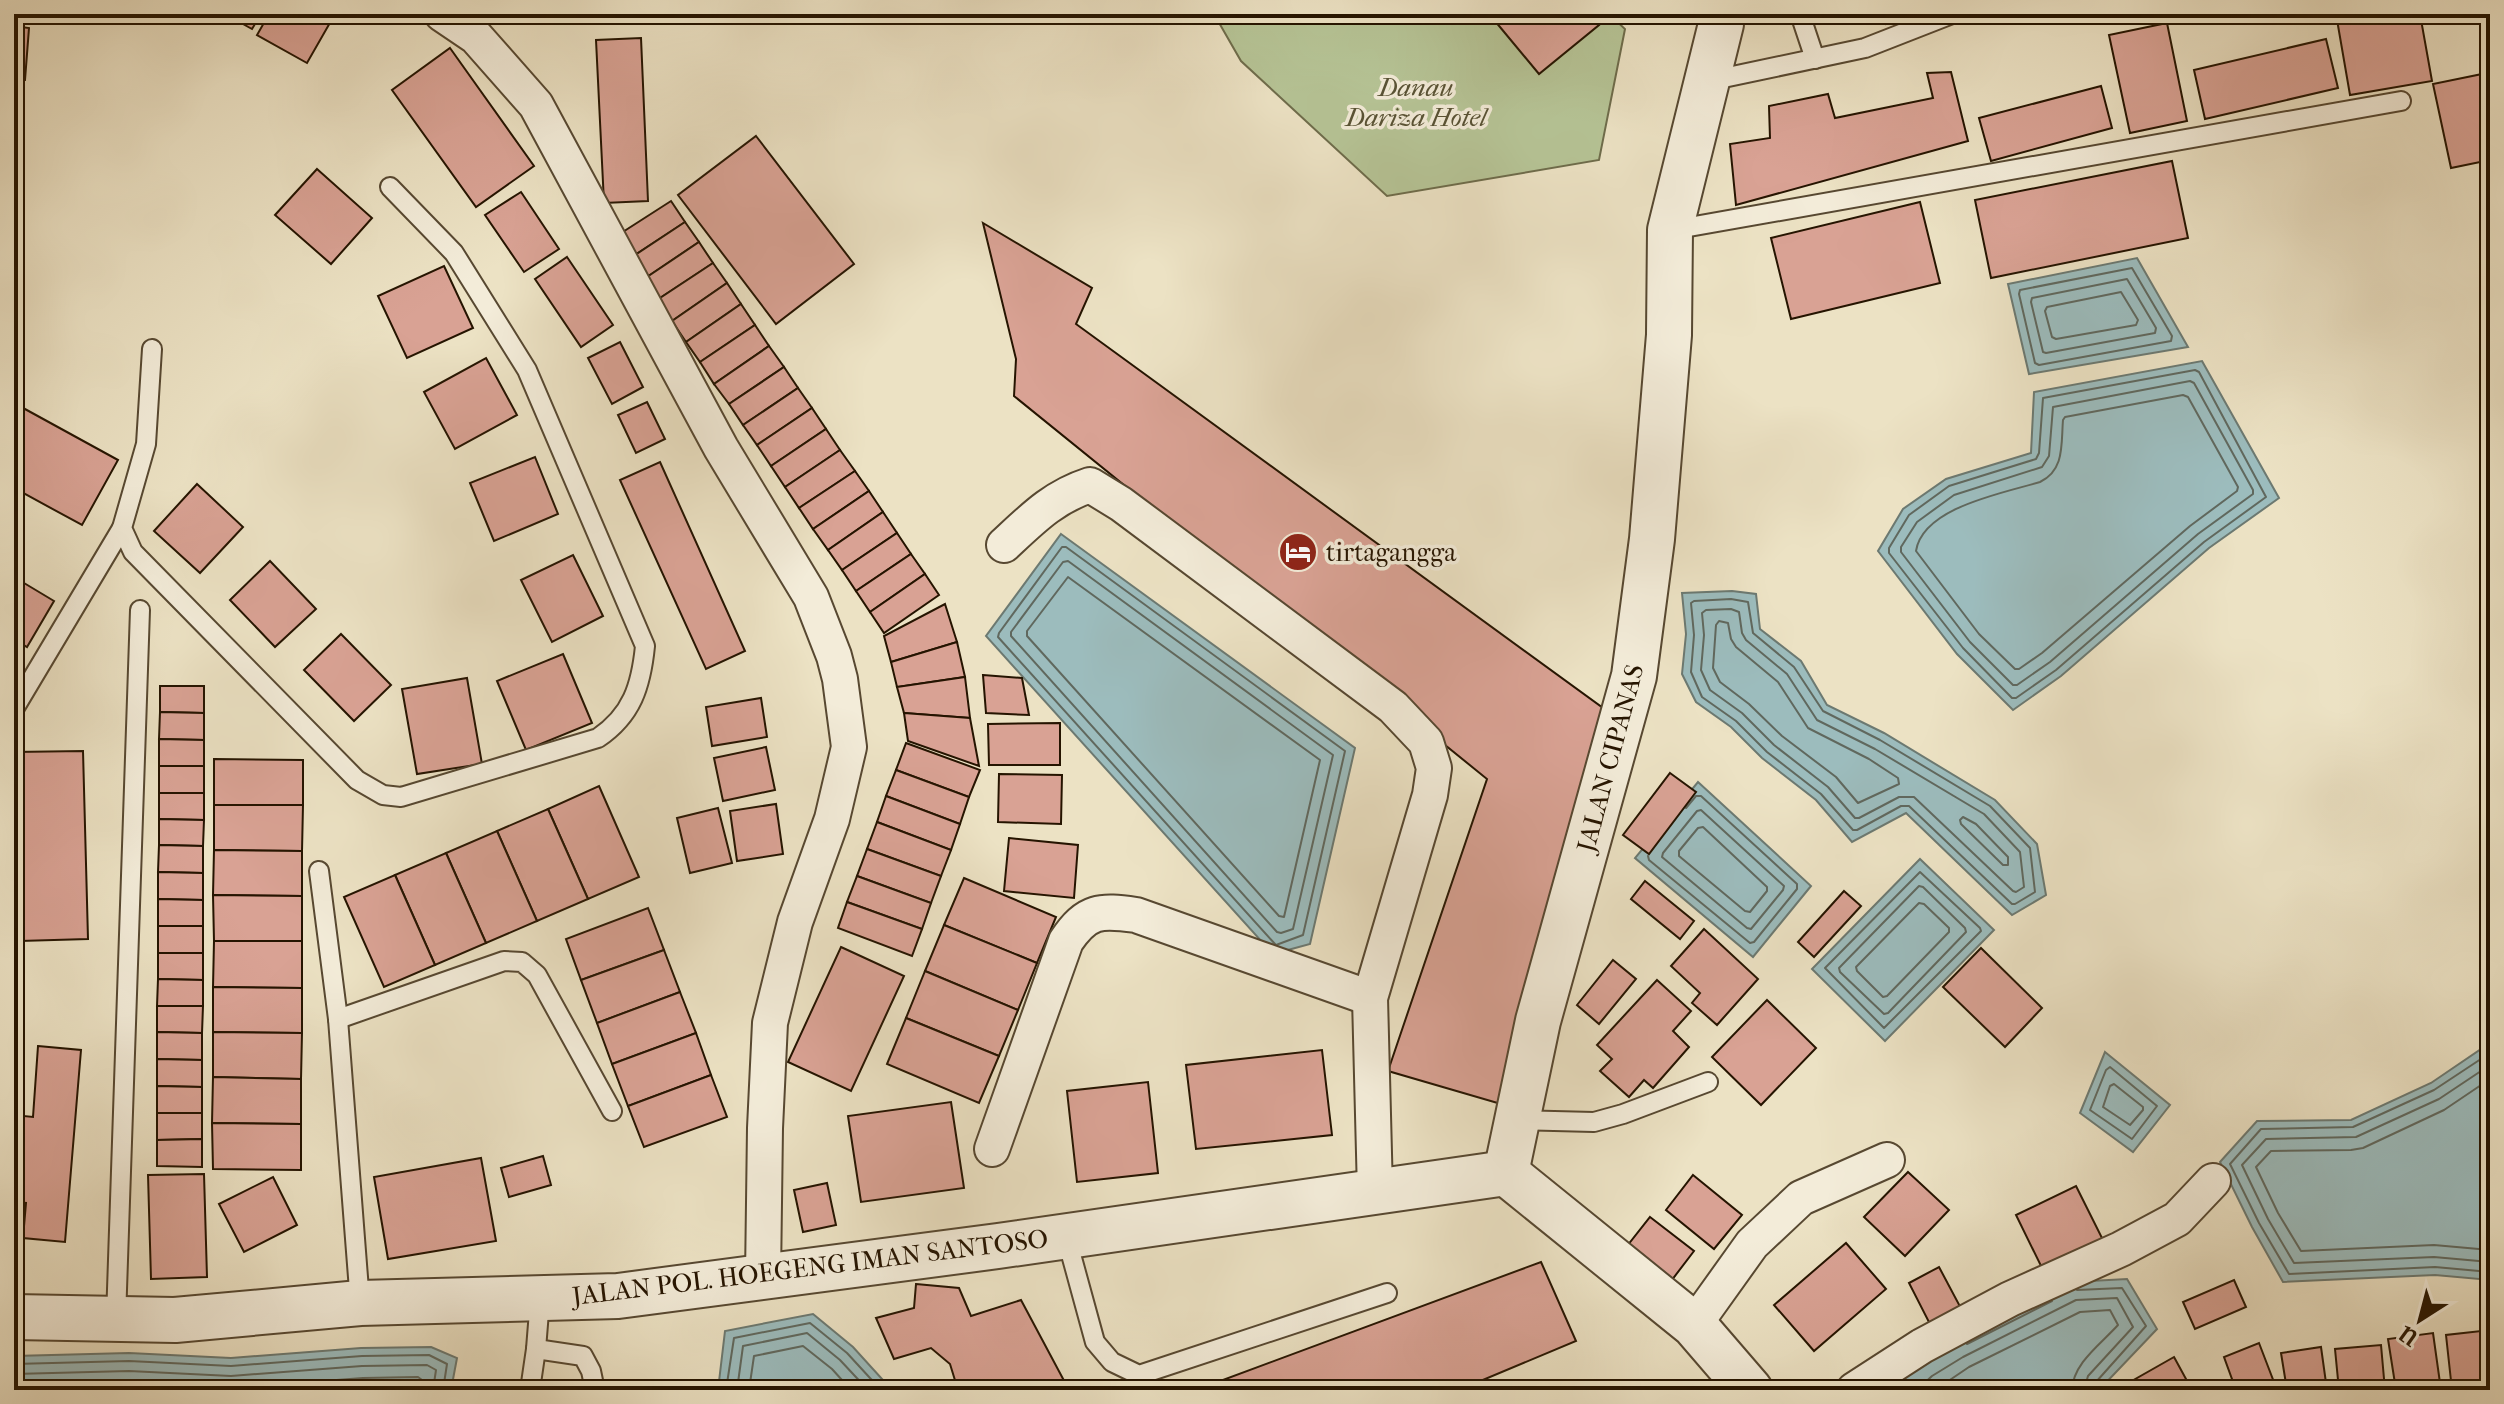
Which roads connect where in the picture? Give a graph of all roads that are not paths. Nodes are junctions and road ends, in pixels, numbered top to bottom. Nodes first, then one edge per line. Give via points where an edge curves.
1 (442, 14) edge
2 (1721, 14) edge
3 (1800, 14) edge
4 (1952, 14) edge
5 (1815, 59) junction
6 (1706, 82) junction
7 (2401, 101) dead end
8 (390, 187) dead end
9 (1670, 230) junction
10 (152, 349) dead end
11 (122, 528) junction
12 (1004, 545) dead end
13 (140, 610) dead end
14 (14, 709) edge
15 (319, 871) dead end
16 (1370, 998) junction
17 (338, 1019) junction
18 (1708, 1082) dead end
19 (612, 1111) dead end
20 (1517, 1120) junction
21 (992, 1149) dead end
22 (1887, 1160) dead end
23 (1506, 1173) junction
24 (2213, 1181) dead end
25 (1375, 1192) junction
26 (1066, 1236) junction
27 (763, 1277) junction
28 (1387, 1293) dead end
29 (540, 1299) junction
30 (360, 1303) junction
31 (14, 1317) edge
32 (116, 1319) junction
33 (1694, 1325) junction
34 (536, 1349) junction
35 (530, 1390) edge
36 (595, 1390) edge
37 (1750, 1390) edge
38 (1854, 1390) edge

1 - 27 street via 476,37 536,105 721,448 811,597 837,667 849,747 770,1023
2 - 6 street, JALAN CIPANAS
3 - 5 lane
4 - 5 lane via 1865,48
5 - 6 lane
6 - 9 street, JALAN CIPANAS
7 - 9 lane
8 - 11 lane via 454,253 527,370 645,646 642,678 613,728 598,738 401,797 383,795 357,780 133,552
9 - 20 street, JALAN CIPANAS via 1669,335 1634,676 1538,1021
10 - 11 lane via 146,444
11 - 14 lane
12 - 16 street via 1049,504 1090,485 1393,707 1426,742 1434,768 1430,795
13 - 32 lane
15 - 17 lane
16 - 21 street via 1136,915 1092,915 1077,924 1066,941
16 - 25 street
17 - 19 lane via 504,961 522,962 537,975
17 - 30 lane
18 - 20 lane via 1594,1122
20 - 23 street, JALAN CIPANAS
22 - 33 street via 1801,1198 1752,1244
23 - 25 street, JALAN POL. HOEGENG IMAN SANTOSO
23 - 33 street
24 - 38 street via 2177,1219 2010,1299
25 - 26 street, JALAN POL. HOEGENG IMAN SANTOSO
26 - 27 street, JALAN POL. HOEGENG IMAN SANTOSO
26 - 28 lane via 1095,1342 1112,1362 1139,1375
27 - 29 street, JALAN POL. HOEGENG IMAN SANTOSO via 618,1296
29 - 30 street, JALAN POL. HOEGENG IMAN SANTOSO
29 - 34 lane
30 - 32 street, JALAN POL. HOEGENG IMAN SANTOSO via 175,1320
31 - 32 street, JALAN POL. HOEGENG IMAN SANTOSO
33 - 37 street
34 - 35 lane
34 - 36 lane via 583,1356

